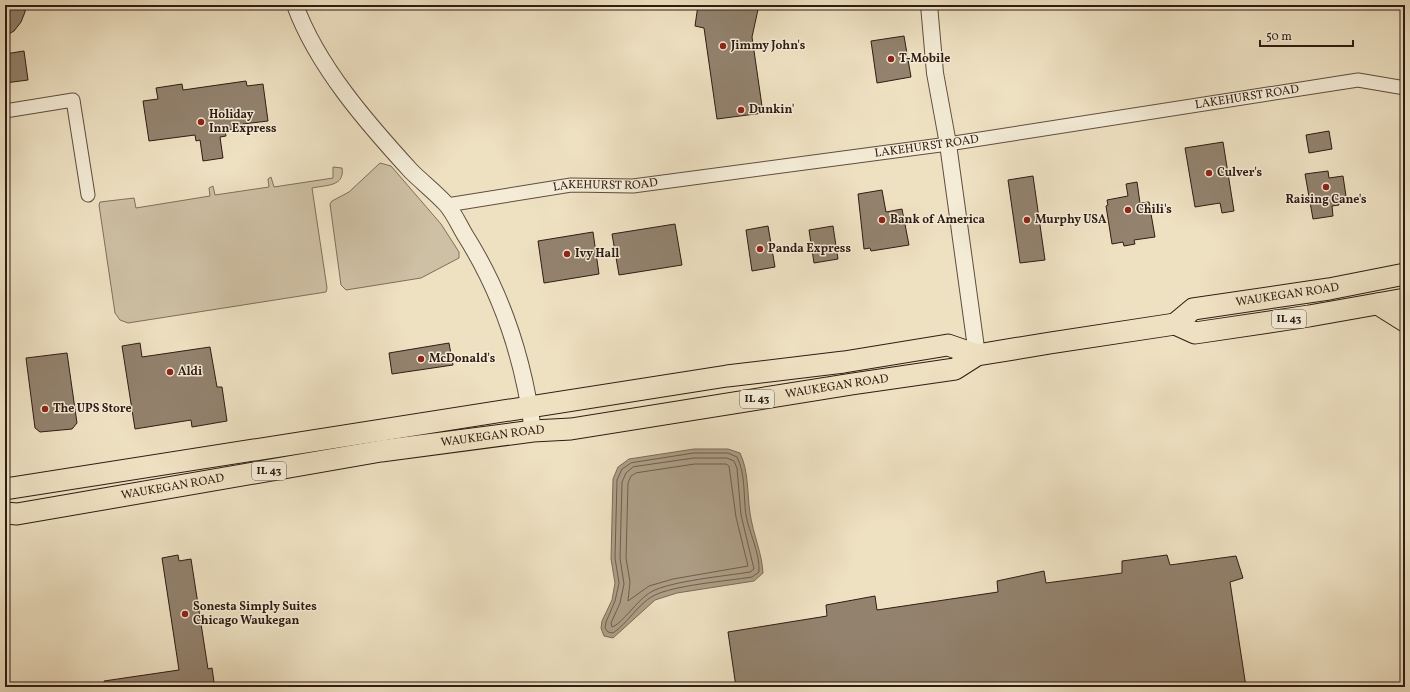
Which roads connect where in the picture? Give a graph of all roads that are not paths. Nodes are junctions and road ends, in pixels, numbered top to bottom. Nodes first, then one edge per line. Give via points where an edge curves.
1 (296, 5) edge
2 (930, 5) edge
3 (1405, 88) edge
4 (5, 111) edge
5 (948, 144) junction
6 (88, 195) dead end
7 (447, 206) junction
8 (1405, 274) edge
9 (1405, 299) edge
10 (1378, 304) junction
11 (1405, 321) edge
12 (1175, 324) junction
13 (977, 355) junction
14 (530, 407) junction
15 (533, 431) junction
16 (5, 489) edge
17 (5, 513) edge

1 - 7 street via 300,18 320,55 347,96 411,171
2 - 5 street via 935,73
3 - 5 street, LAKEHURST ROAD via 1358,80
4 - 6 street via 72,100
5 - 7 street, LAKEHURST ROAD via 633,186 571,185
5 - 13 street
7 - 14 street via 480,258 504,309 520,358
8 - 12 main road, WAUKEGAN ROAD via 1322,290 1193,309
9 - 10 main road, WAUKEGAN ROAD / IL 43
10 - 11 main road
10 - 12 main road, WAUKEGAN ROAD / IL 43 via 1195,333
12 - 13 main road, WAUKEGAN ROAD / IL 43
13 - 14 main road, WAUKEGAN ROAD / IL 43 via 948,345
13 - 15 main road, WAUKEGAN ROAD / IL 43 via 955,369 571,429
14 - 15 street
14 - 16 main road, WAUKEGAN ROAD / IL 43
15 - 17 main road, WAUKEGAN ROAD / IL 43 via 381,451 17,514

